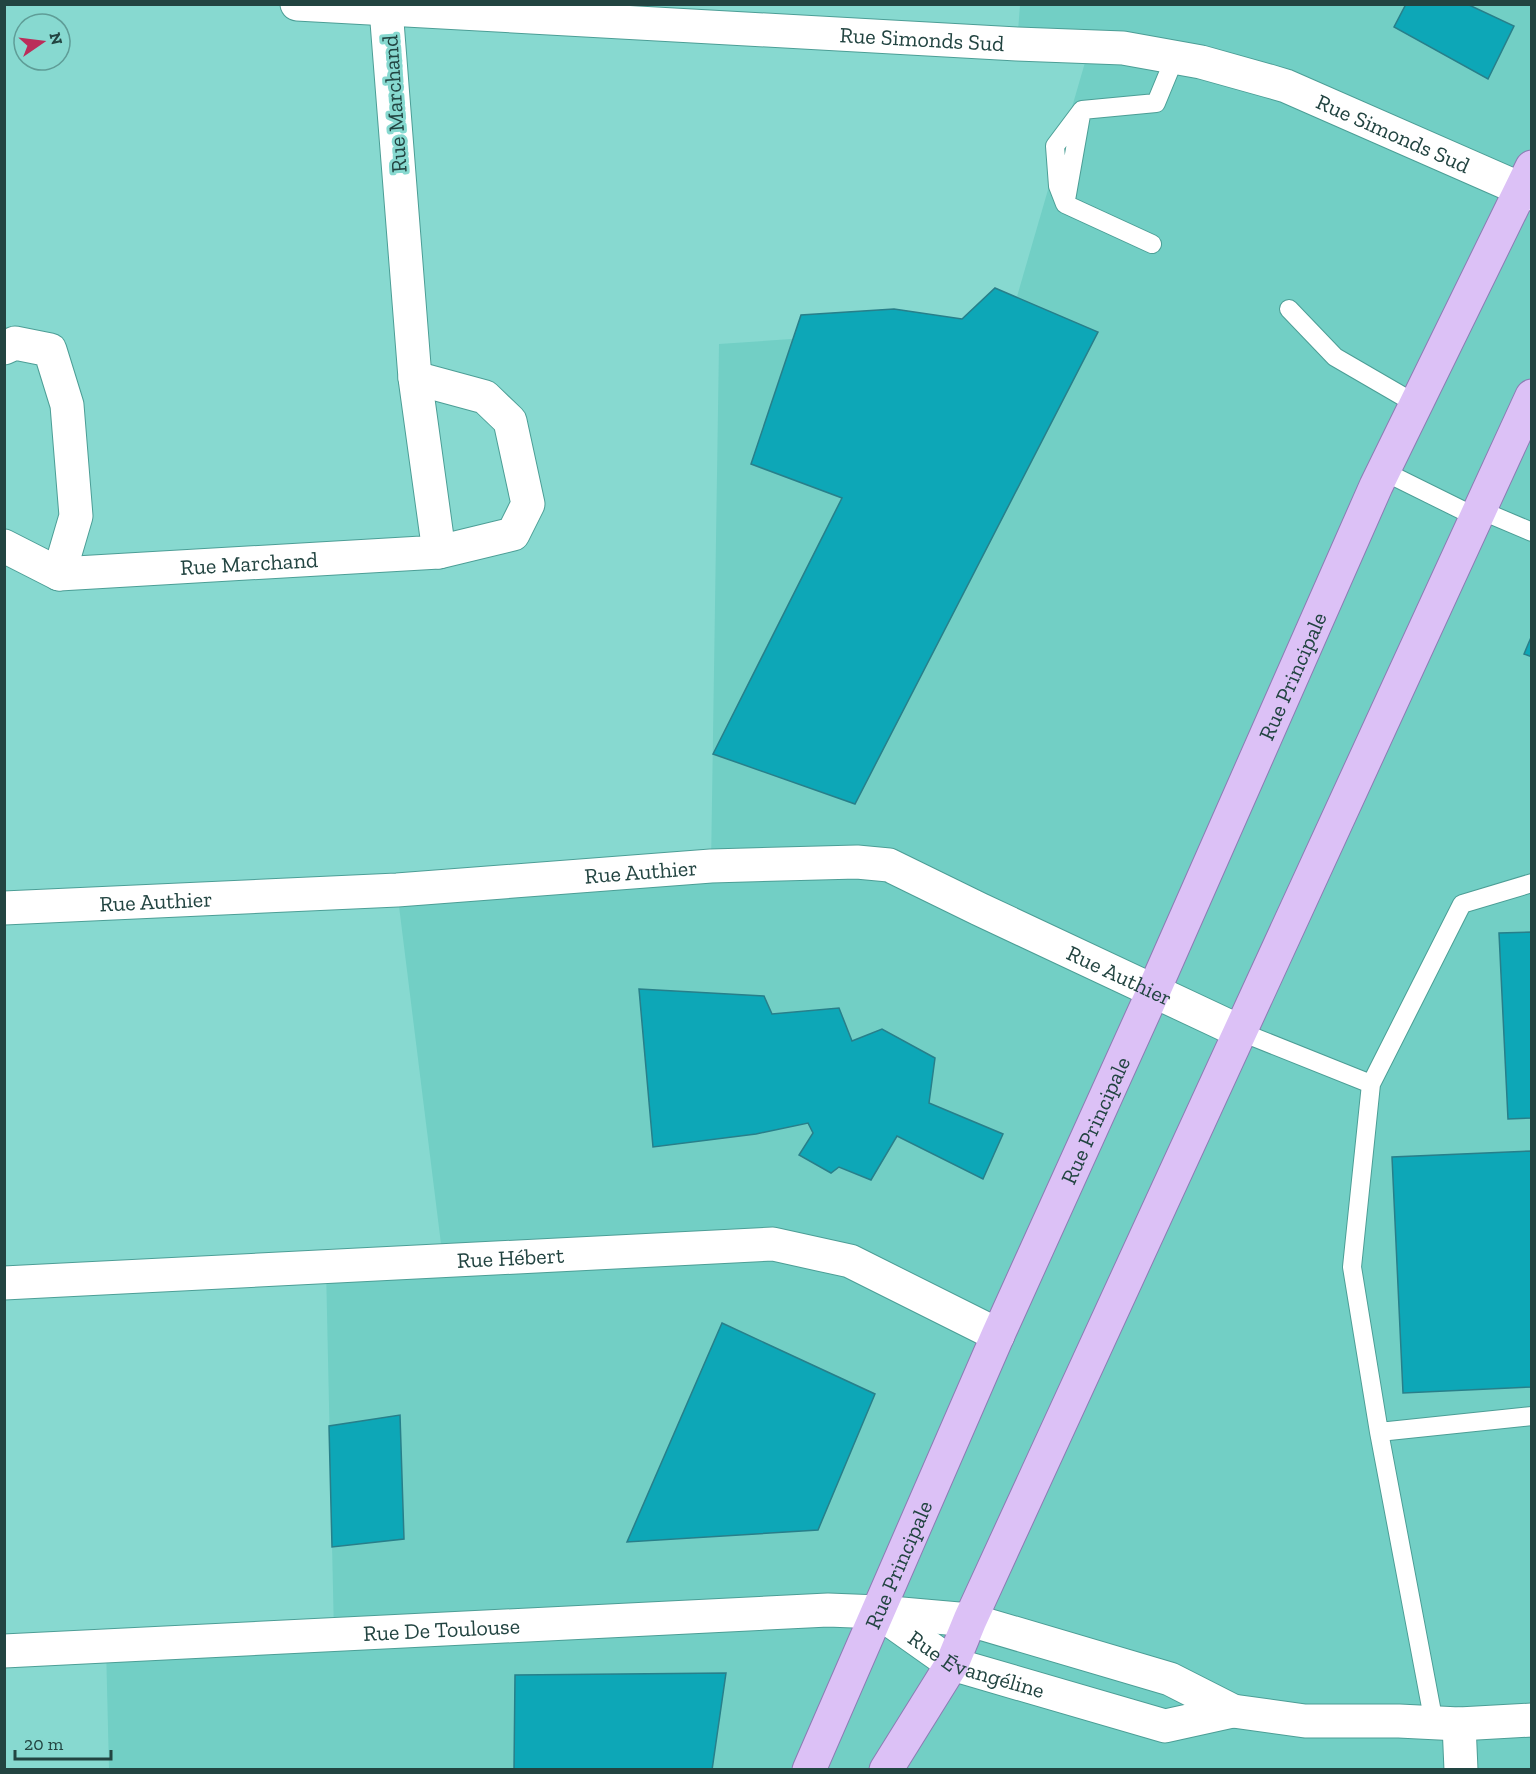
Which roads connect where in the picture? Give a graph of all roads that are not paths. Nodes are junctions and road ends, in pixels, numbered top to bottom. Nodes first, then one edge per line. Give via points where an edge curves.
1 (297, 4) edge
2 (386, 9) junction
3 (1174, 57) junction
4 (1528, 183) edge
5 (1152, 244) dead end
6 (1289, 309) dead end
7 (4, 348) edge
8 (415, 378) junction
9 (1532, 396) edge
10 (1416, 404) junction
11 (1383, 471) junction
12 (1478, 514) junction
13 (1532, 532) edge
14 (4, 546) edge
15 (439, 552) junction
16 (59, 574) junction
17 (1532, 883) edge
18 (4, 908) edge
19 (1154, 990) junction
20 (1241, 1032) junction
21 (1371, 1084) junction
22 (4, 1283) edge
23 (998, 1335) junction
24 (1532, 1416) edge
25 (1378, 1432) junction
26 (879, 1612) junction
27 (970, 1620) junction
28 (4, 1651) edge
29 (952, 1664) junction
30 (1233, 1711) junction
31 (1532, 1720) edge
32 (1446, 1724) junction
33 (809, 1770) edge
34 (886, 1770) edge
35 (1461, 1770) edge

1 - 2 street, Rue Simonds Sud
2 - 3 street, Rue Simonds Sud via 1123,48
2 - 8 street, Rue Marchand
3 - 4 street, Rue Simonds Sud via 1286,86
3 - 5 lane via 1156,103 1082,110 1055,146 1058,186 1065,204
4 - 10 main road, Rue Principale
6 - 10 lane via 1335,357
7 - 16 street via 15,344 50,350 67,405 76,516
8 - 15 street, Rue Marchand
8 - 15 street, Rue Marchand via 485,397 510,421 528,504 513,534
9 - 12 main road
10 - 11 main road, Rue Principale
11 - 12 lane
11 - 19 main road, Rue Principale
12 - 13 lane
12 - 20 main road
14 - 16 street
15 - 16 street, Rue Marchand
17 - 21 lane via 1462,904
18 - 19 street, Rue Authier via 397,890 711,866 857,862 889,865
19 - 20 street, Rue Authier
19 - 23 main road, Rue Principale
20 - 21 lane
20 - 27 main road
21 - 25 lane via 1352,1267
22 - 23 street, Rue Hébert via 773,1244 850,1261
23 - 26 main road, Rue Principale
24 - 25 lane
25 - 32 lane
26 - 27 street, Rue Évangéline
26 - 28 street, Rue De Toulouse via 828,1610
26 - 29 street, Rue Évangéline
26 - 33 main road, Rue Principale
27 - 29 main road
27 - 30 street, Rue Évangéline via 1170,1678
29 - 30 street, Rue Évangéline via 1165,1726
29 - 34 main road
30 - 32 street, Rue Évangéline via 1305,1721
31 - 32 street, Rue Évangéline
32 - 35 street

